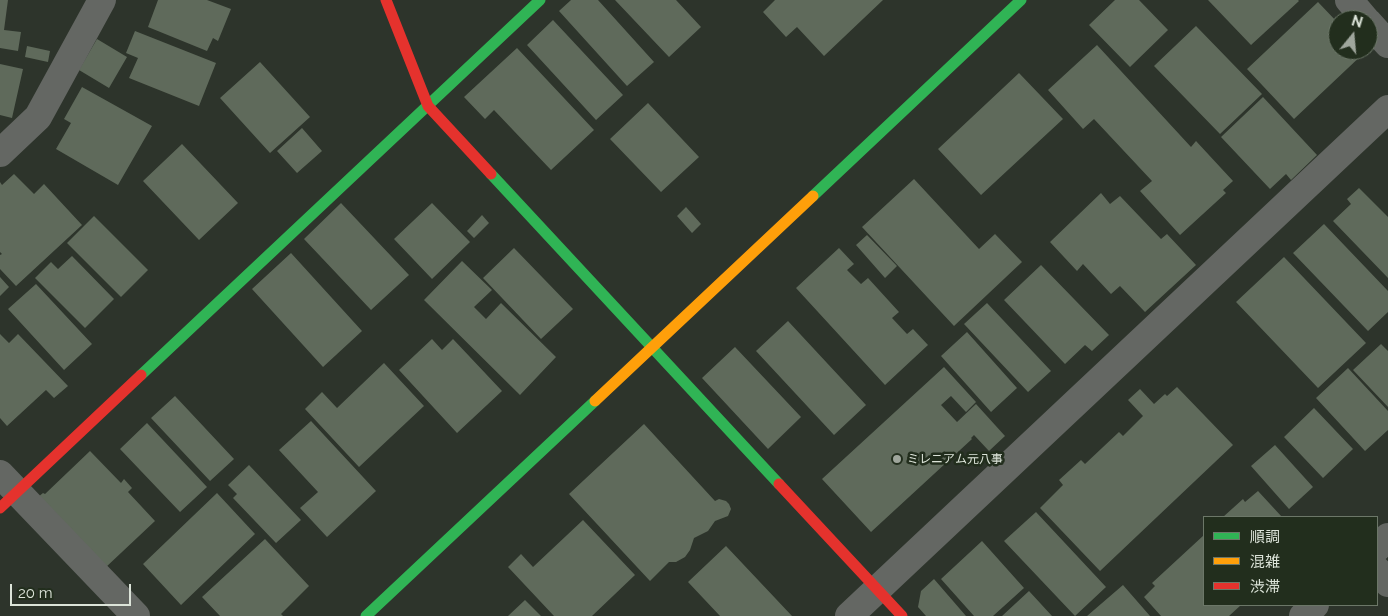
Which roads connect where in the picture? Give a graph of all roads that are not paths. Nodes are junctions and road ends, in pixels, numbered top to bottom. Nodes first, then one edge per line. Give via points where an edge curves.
1 (102, 0) edge
2 (386, 0) edge
3 (540, 0) edge
4 (1021, 0) edge
5 (1349, 0) edge
6 (1358, 10) edge
7 (1378, 33) edge
8 (1388, 44) edge
9 (428, 106) junction
10 (1388, 109) edge
11 (0, 153) edge
12 (652, 347) junction
13 (6, 491) edge
14 (1388, 537) edge
15 (1378, 547) edge
16 (1378, 571) edge
17 (1388, 583) edge
18 (877, 589) junction
19 (1314, 606) edge
20 (136, 616) edge
21 (366, 616) edge
22 (849, 616) edge
23 (902, 616) edge
24 (1302, 616) edge

1 - 11 street via 38,117
2 - 9 street
3 - 9 street
4 - 12 street
5 - 6 street
7 - 8 street
9 - 12 street
9 - 13 street
10 - 18 street
12 - 18 street
12 - 21 street
13 - 20 street
14 - 15 street
16 - 17 street
18 - 22 street
18 - 23 street
19 - 24 street

